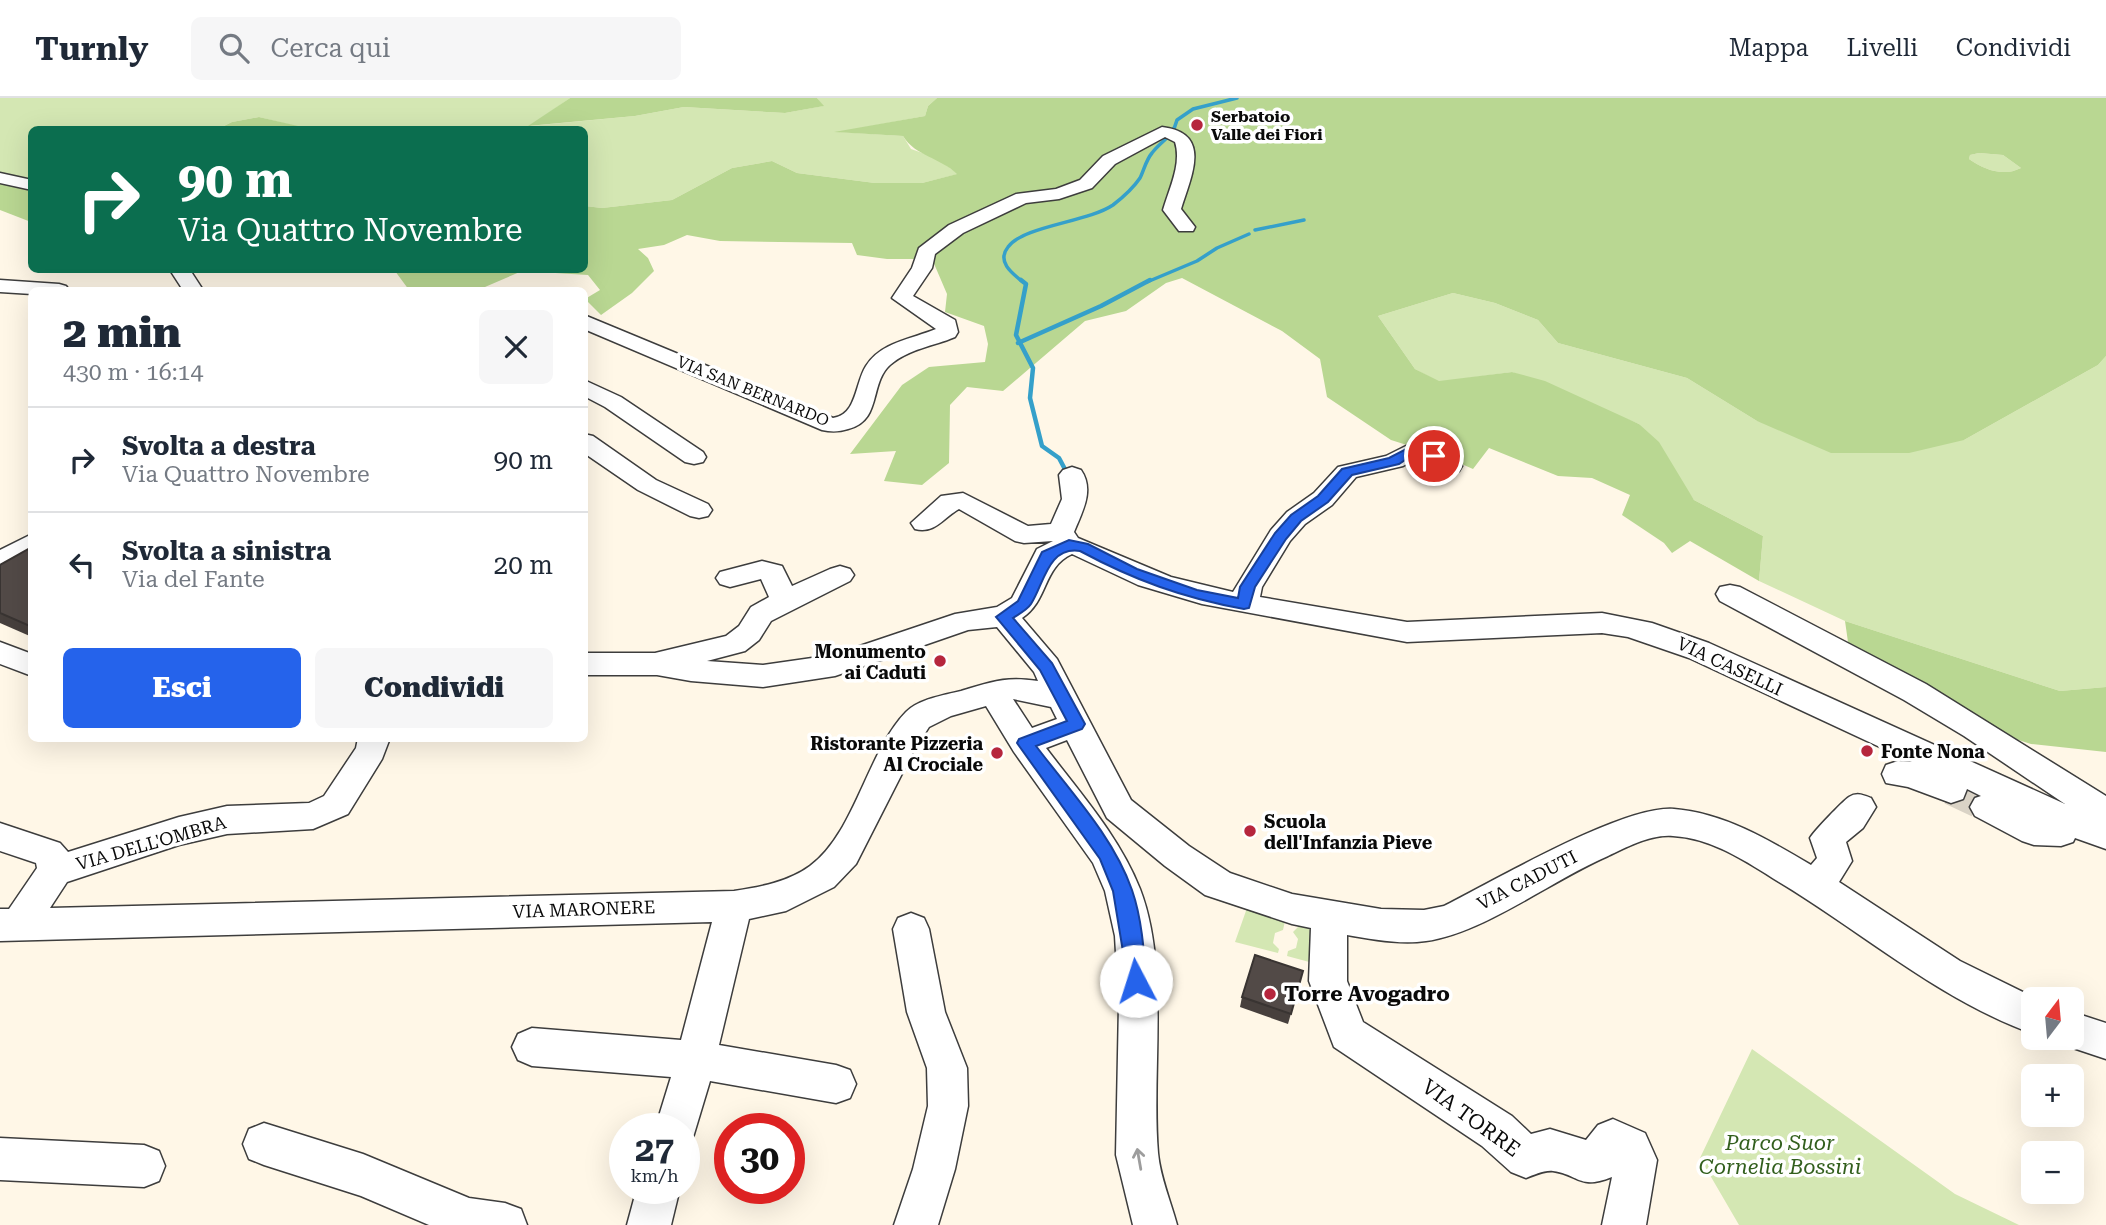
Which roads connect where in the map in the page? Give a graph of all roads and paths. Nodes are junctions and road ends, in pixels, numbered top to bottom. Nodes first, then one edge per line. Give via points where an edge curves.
1 (0, 178) edge
2 (28, 184) edge
3 (1186, 227) dead end
4 (0, 286) edge
5 (28, 288) edge
6 (588, 323) edge
7 (588, 389) edge
8 (588, 445) edge
9 (694, 457) dead end
10 (1450, 466) dead end
11 (1072, 475) dead end
12 (699, 510) dead end
13 (924, 523) dead end
14 (28, 535) edge
15 (0, 536) edge
16 (1065, 538) junction
17 (28, 544) edge
18 (0, 562) edge
19 (840, 575) dead end
20 (730, 578) dead end
21 (1730, 594) dead end
22 (785, 601) junction
23 (1244, 604) junction
24 (1004, 617) junction
25 (1026, 642) junction
26 (0, 652) edge
27 (28, 664) edge
28 (588, 664) edge
29 (657, 664) junction
30 (1002, 690) junction
31 (1071, 712) junction
32 (373, 742) edge
33 (1025, 743) junction
34 (1898, 774) dead end
35 (1951, 790) tunnel mouth
36 (1858, 807) dead end
37 (1987, 807) tunnel mouth
38 (2106, 811) edge
39 (2061, 819) junction
40 (2106, 835) edge
41 (0, 837) edge
42 (55, 871) junction
43 (1815, 885) junction
44 (734, 906) junction
45 (1329, 916) junction
46 (9, 925) edge
47 (911, 929) dead end
48 (2021, 1011) edge
49 (2084, 1034) edge
50 (2106, 1041) edge
51 (532, 1047) dead end
52 (696, 1060) junction
53 (836, 1084) dead end
54 (681, 1113) edge
55 (264, 1144) dead end
56 (0, 1159) edge
57 (144, 1166) dead end
58 (655, 1204) edge
59 (505, 1225) edge
60 (649, 1225) edge
61 (916, 1225) edge
62 (1155, 1225) edge
63 (1624, 1225) edge

1 - 2 street
3 - 6 street, VIA SAN BERNARDO via 1172,210 1186,143 1178,134 1162,132 1110,160 1086,184 1059,194 1022,198 956,229 926,252 922,268 902,298 947,325 947,332 900,349 878,365 860,414 842,425 830,425
4 - 5 street
7 - 9 street
8 - 12 street via 648,485
10 - 23 street via 1424,451 1412,450 1394,461 1347,472 1280,537 1248,587
11 - 16 street via 1075,499
13 - 16 street via 950,502 962,501 1024,535
14 - 15 street
16 - 23 street, VIA CASELLI via 1131,572 1195,595
16 - 24 street via 1047,555 1024,604
17 - 18 street
19 - 22 street
20 - 22 street via 772,572
21 - 38 street via 1976,729 2020,761
22 - 29 street via 761,614 736,644
23 - 39 street, VIA CASELLI via 1407,632 1602,623 1633,626 1691,645
24 - 25 street, VIA CADUTI
24 - 29 street via 965,621 797,672 763,676
25 - 30 street
25 - 31 street, VIA CADUTI
26 - 27 street
28 - 29 street
30 - 31 street, VIA MARONERE via 1041,692
30 - 33 street
30 - 44 street, VIA MARONERE via 941,707 918,719 844,854 822,877 774,900
31 - 33 street
31 - 45 street, VIA CADUTI via 1119,809 1177,856 1218,884 1292,909
32 - 42 street, VIA DELL'OMBRA via 336,805 313,816 227,820
62 -> 33 street via 1137,1154 1138,1004 1123,891 1107,855
34 - 35 street
36 - 43 street via 1828,838 1835,861
37 - 39 street via 2035,831 2061,832
39 - 40 street, VIA CASELLI
41 - 42 street, VIA DELL'OMBRA via 48,853
42 - 46 street, VIA DELL'OMBRA
43 - 45 street, VIA CADUTI via 1744,843 1672,822 1635,829 1583,851 1451,920 1424,926 1381,925
43 - 48 street, VIA CADUTI via 1947,973
44 - 46 street, VIA MARONERE
44 - 52 street
45 - 63 street, VIA TORRE via 1328,981 1348,1034 1497,1131 1525,1157 1559,1149 1585,1163 1598,1161 1613,1140 1630,1148 1636,1167
47 - 61 street via 926,1012 947,1068 947,1106 934,1170
49 - 50 street
51 - 52 street
52 - 53 street
52 - 54 street
55 - 59 street via 363,1175 469,1220
56 - 57 street
58 - 60 street

